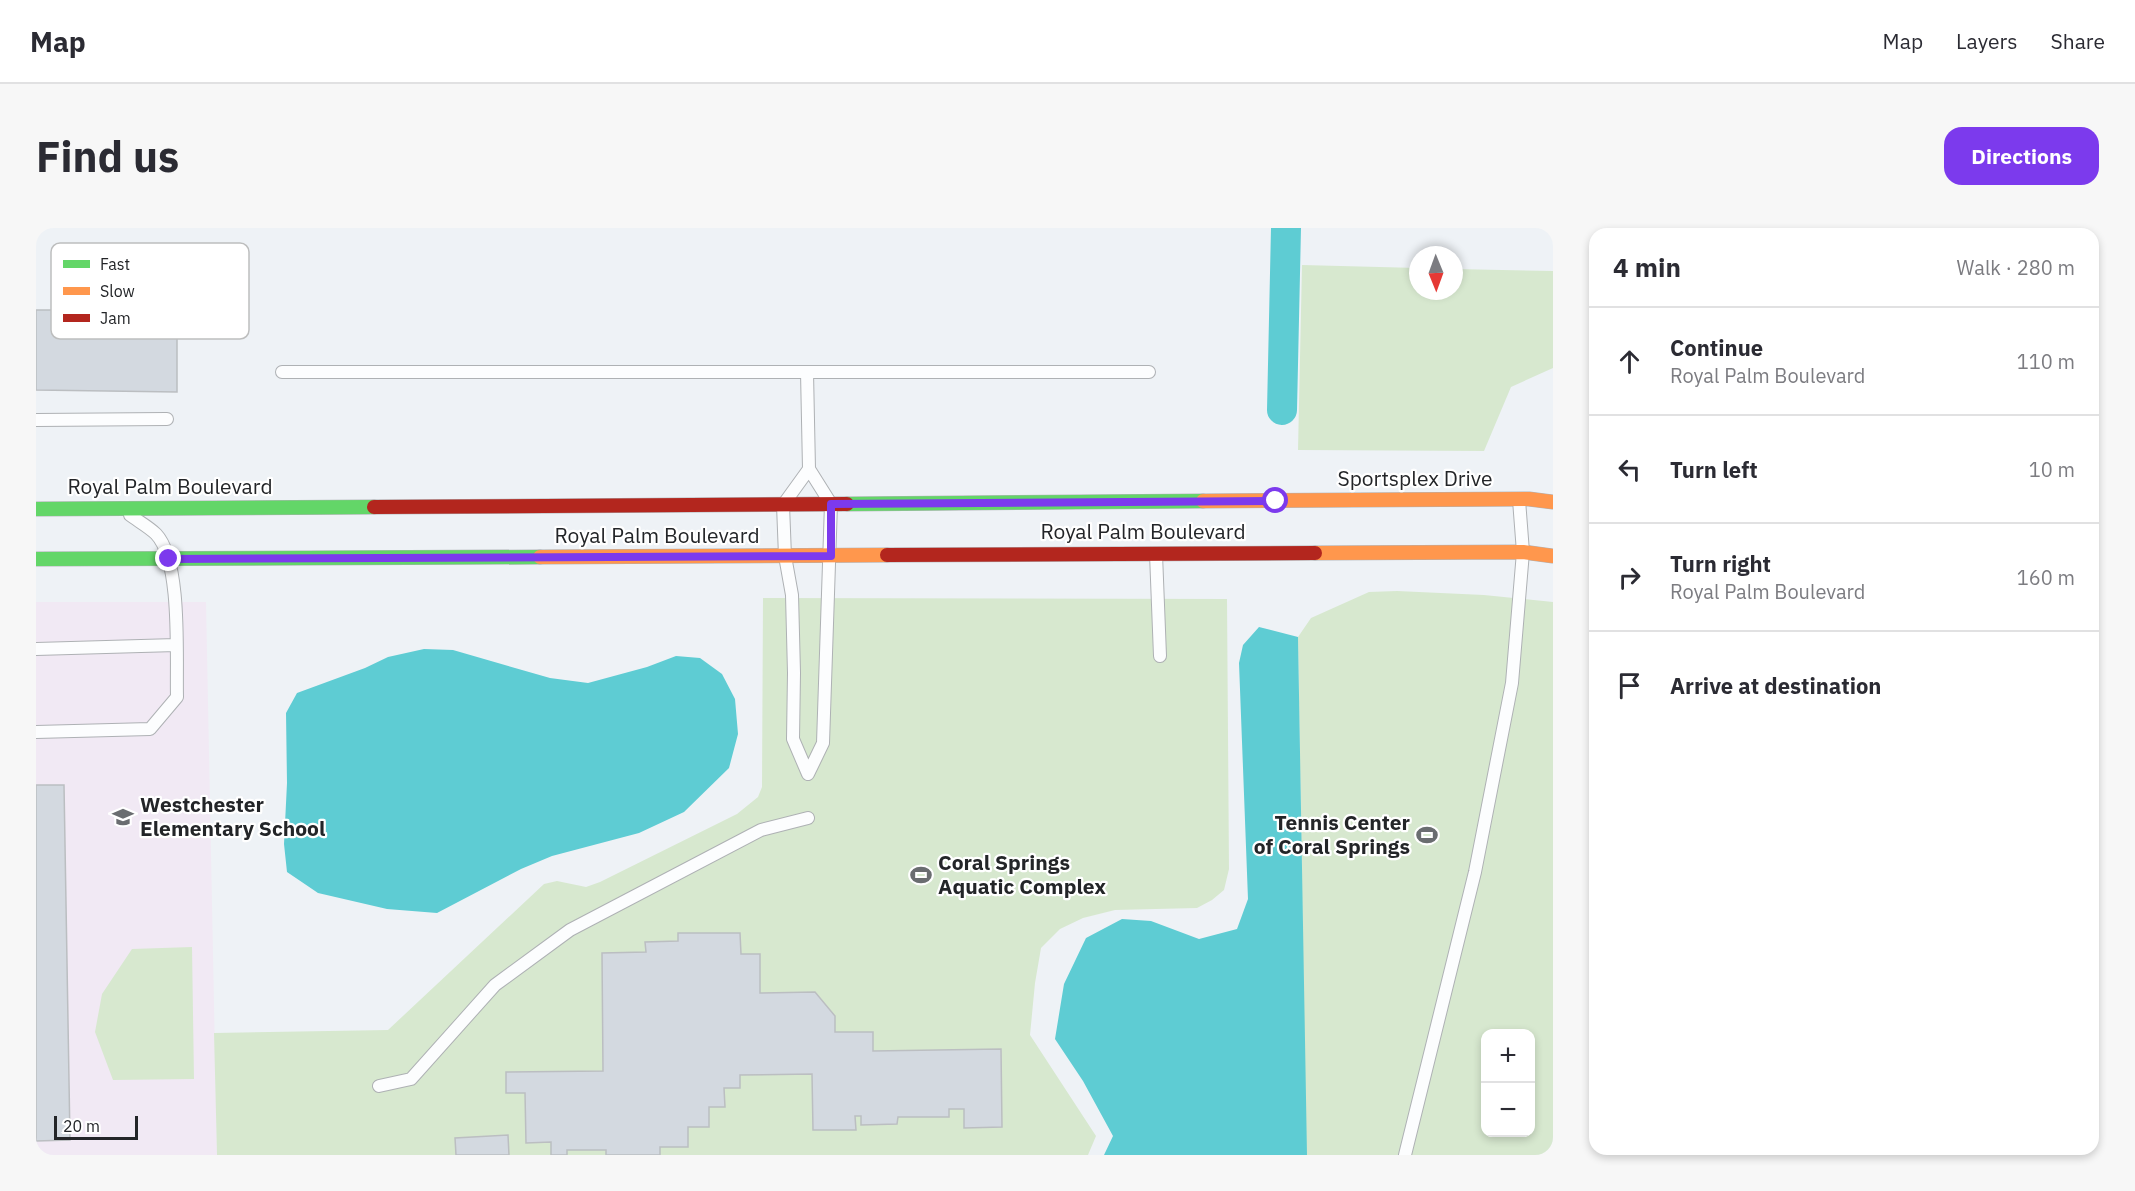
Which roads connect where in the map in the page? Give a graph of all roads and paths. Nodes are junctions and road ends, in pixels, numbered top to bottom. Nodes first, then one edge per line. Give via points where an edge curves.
1 (282, 372) dead end
2 (807, 372) junction
3 (1149, 372) dead end
4 (167, 419) dead end
5 (36, 420) edge
6 (809, 469) junction
7 (1519, 499) junction
8 (1276, 501) joint
9 (1553, 502) edge
10 (831, 504) junction
11 (783, 505) junction
12 (122, 508) junction
13 (36, 509) edge
14 (1523, 552) junction
15 (1156, 553) junction
16 (785, 556) junction
17 (831, 556) junction
18 (1553, 556) edge
19 (36, 559) edge
20 (169, 559) junction
21 (176, 645) junction
22 (36, 649) edge
23 (1160, 656) dead end
24 (36, 732) edge
25 (808, 818) dead end
26 (379, 1086) dead end
27 (1405, 1155) edge

1 - 2 lane
2 - 3 lane
2 - 6 lane
4 - 5 lane
6 - 10 lane
6 - 11 lane
7 - 8 street, Sportsplex Drive
7 - 9 street, Sportsplex Drive
7 - 14 lane
8 - 10 street, Royal Palm Boulevard
10 - 11 street, Royal Palm Boulevard
10 - 17 lane
11 - 12 street, Royal Palm Boulevard
11 - 16 lane
12 - 13 street, Royal Palm Boulevard
12 - 20 lane via 157,535
14 - 15 street, Royal Palm Boulevard
14 - 18 street
14 - 27 lane via 1510,694 1475,872
15 - 17 street, Royal Palm Boulevard
15 - 23 lane
16 - 17 street, Royal Palm Boulevard
16 - 17 lane via 792,595 793,739 808,774 823,743
16 - 20 street, Royal Palm Boulevard
19 - 20 street, Royal Palm Boulevard
20 - 21 lane
21 - 22 lane
21 - 24 lane via 177,697 150,729
25 - 26 lane via 761,830 570,930 495,985 411,1079

